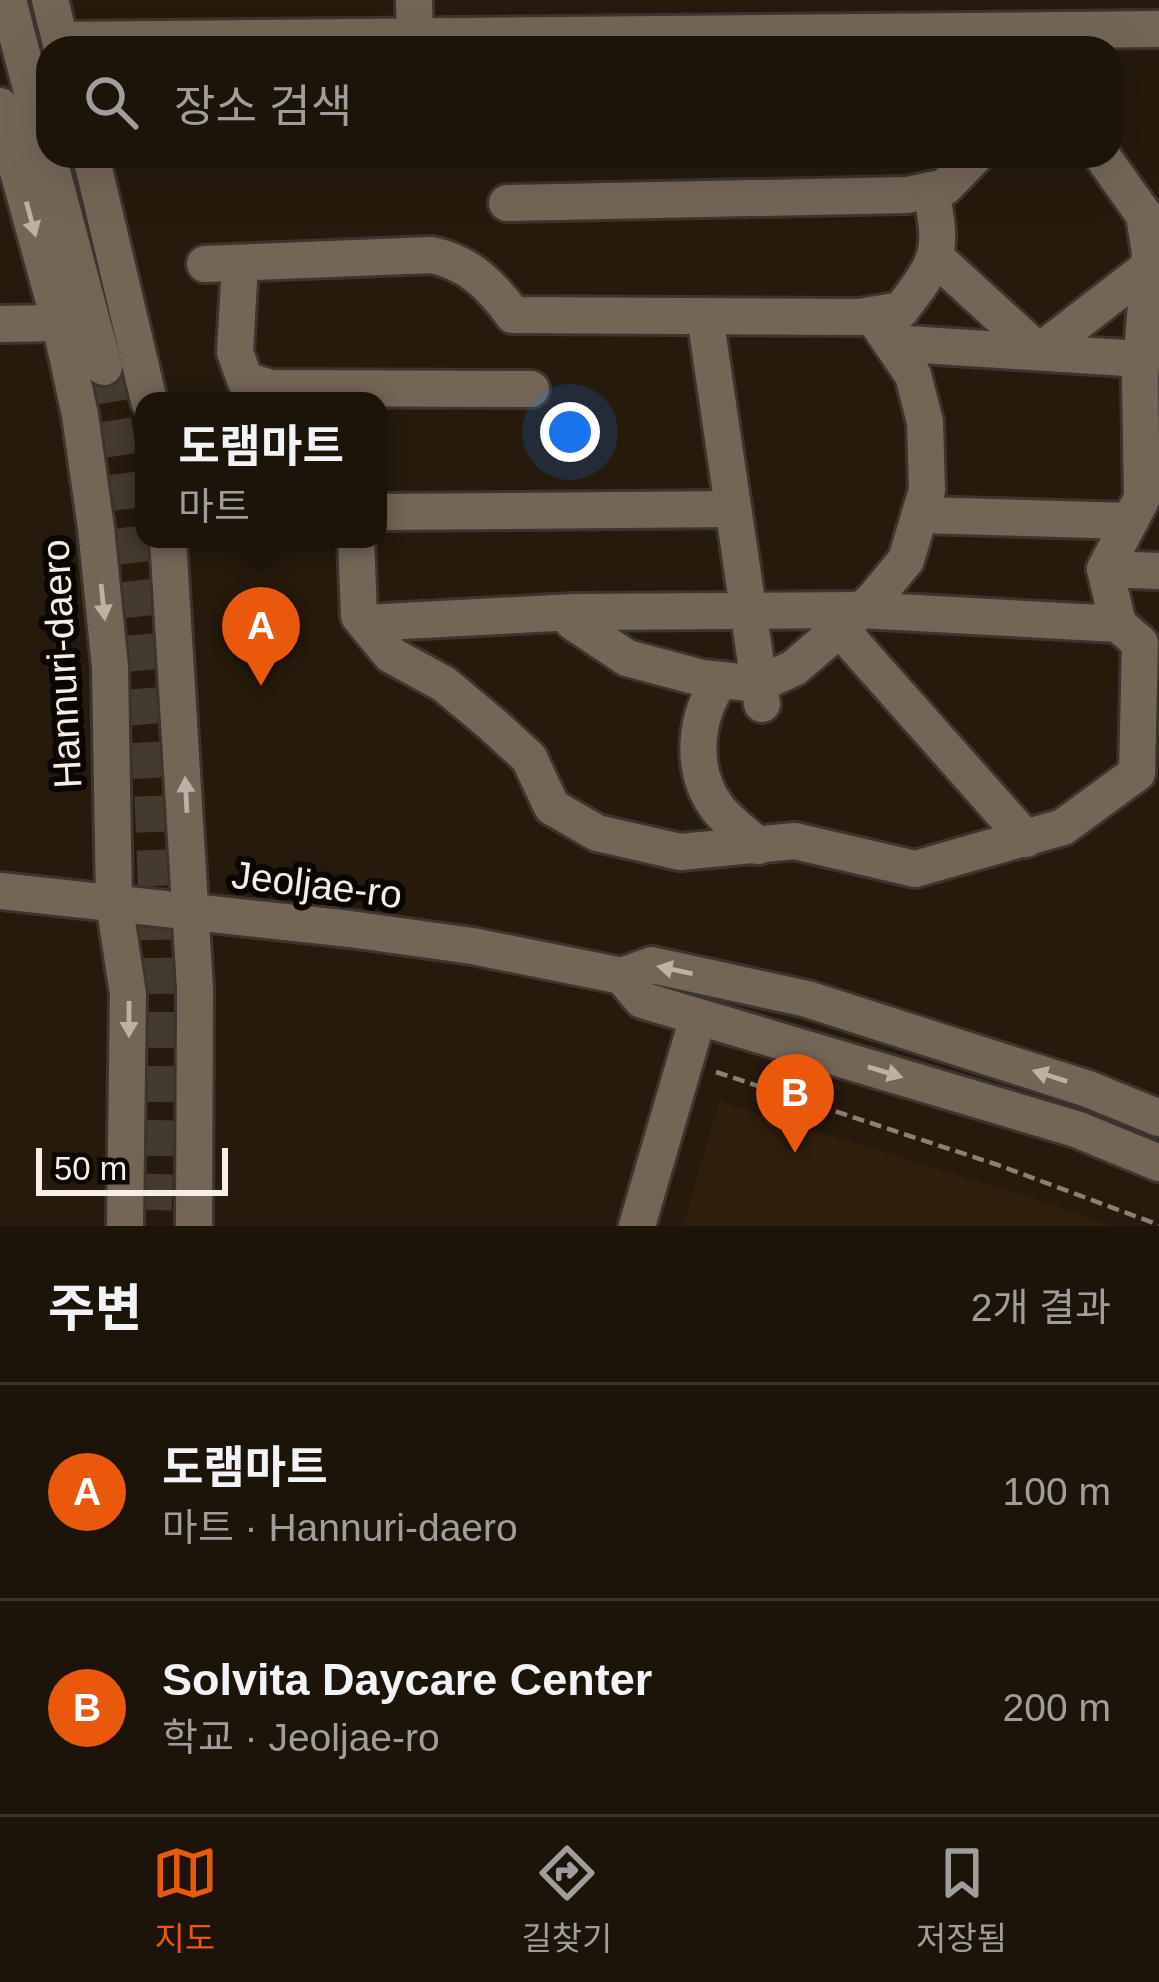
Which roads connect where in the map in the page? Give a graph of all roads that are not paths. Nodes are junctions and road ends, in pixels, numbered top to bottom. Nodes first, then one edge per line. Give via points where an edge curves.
1 (8, 0) edge
2 (50, 0) edge
3 (414, 18) edge
4 (1159, 29) edge
5 (59, 36) edge
6 (170, 36) edge
7 (0, 106) edge
8 (36, 108) edge
9 (51, 168) edge
10 (94, 168) edge
11 (963, 168) edge
12 (1111, 168) edge
13 (932, 190) junction
14 (507, 203) dead end
15 (934, 257) junction
16 (1149, 267) junction
17 (705, 316) junction
18 (60, 323) junction
19 (0, 324) edge
20 (882, 329) junction
21 (235, 352) junction
22 (1039, 352) junction
23 (1142, 358) junction
24 (104, 367) tunnel mouth
25 (531, 389) dead end
26 (147, 392) edge
27 (245, 392) edge
28 (731, 509) junction
29 (387, 512) edge
30 (920, 515) junction
31 (1130, 521) junction
32 (169, 548) edge
33 (356, 548) edge
34 (1105, 569) junction
35 (1159, 572) edge
36 (574, 612) junction
37 (748, 613) junction
38 (850, 619) junction
39 (364, 623) junction
40 (1118, 624) junction
41 (722, 680) junction
42 (760, 694) junction
43 (1026, 839) junction
44 (758, 846) junction
45 (0, 891) edge
46 (114, 903) junction
47 (190, 912) junction
48 (622, 976) junction
49 (698, 1017) junction
50 (1159, 1118) edge
51 (1159, 1163) edge
52 (125, 1226) edge
53 (194, 1226) edge
54 (637, 1226) edge

1 - 8 street
2 - 5 street
3 - 4 street
3 - 6 street
7 -> 18 street, Hannuri-daero
9 - 24 street
10 - 26 street
11 - 13 street
12 - 16 street via 1144,215
13 - 14 street
13 - 15 street via 941,242
15 - 20 street
15 - 22 street
16 - 22 street
16 - 23 street
17 - 20 street
17 - 21 street via 513,315 492,286 456,260 432,255 222,264
17 - 28 street
18 - 19 street
18 -> 46 street, Hannuri-daero via 80,415 110,667
20 - 22 street
20 - 30 street via 913,375 925,422
21 - 25 street via 244,380 272,388
21 - 27 street
22 - 23 street
23 - 31 street via 1145,463
28 - 29 street
28 - 37 street
30 - 31 street
30 - 38 street via 906,560
31 - 34 street
47 -> 32 street
33 - 39 street
34 - 35 street
34 - 40 street
36 - 37 street
36 - 39 street
36 - 41 street via 573,622 627,658
37 - 38 street
37 - 42 street
38 - 40 street
38 - 42 street
38 - 43 street
39 - 44 street via 391,656 444,684 529,758 552,807 597,833 680,852
40 - 43 street via 1140,643 1137,772 1063,827
41 - 42 street
41 - 44 street via 702,705 698,752 714,804
43 - 44 street via 915,868 795,841
45 - 46 street, Jeoljae-ro
46 - 47 street, Jeoljae-ro
46 -> 52 street, Hannuri-daero via 128,994
47 - 48 street, Jeoljae-ro via 472,946
47 - 53 street
48 - 49 street, Jeoljae-ro via 641,1000
50 -> 48 street, Jeoljae-ro via 807,999 652,965
49 -> 51 street, Jeoljae-ro via 1076,1129
49 - 54 street

